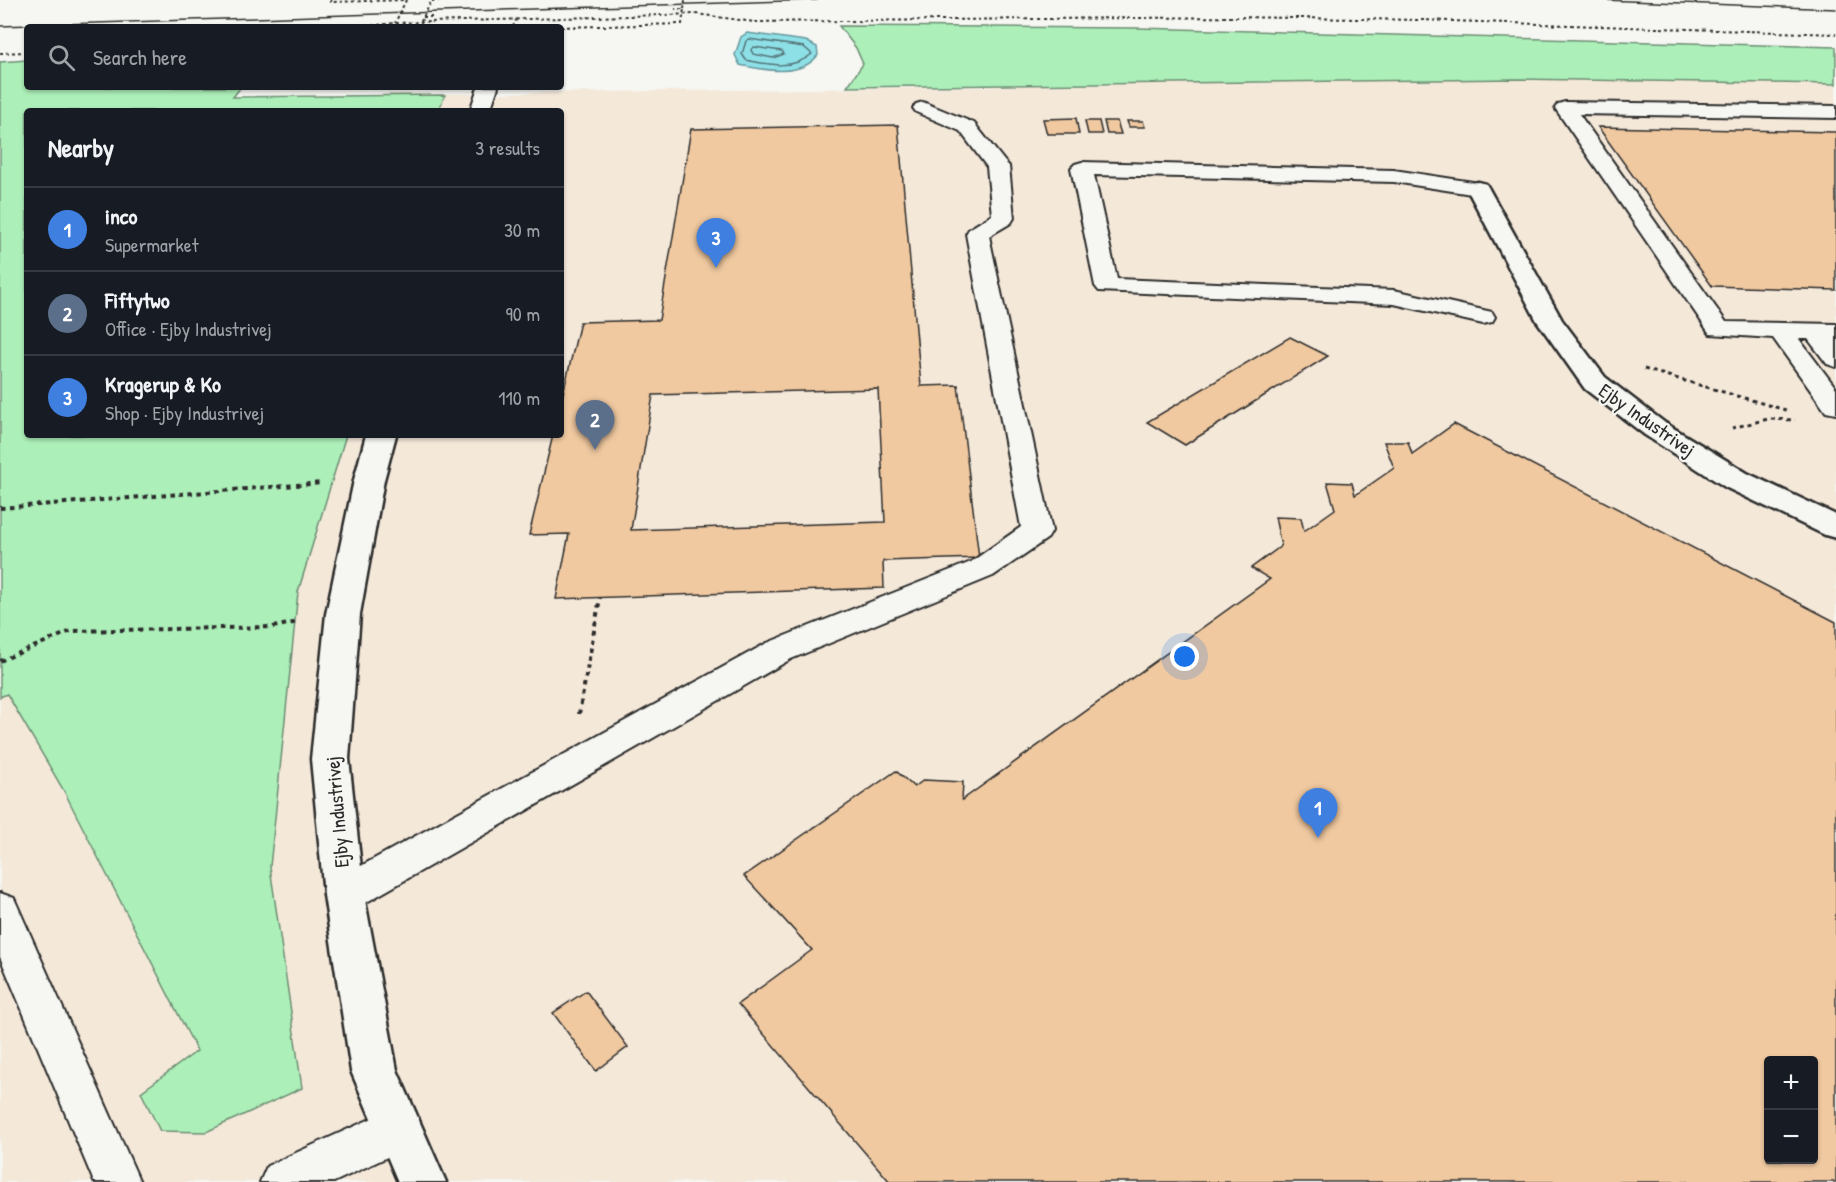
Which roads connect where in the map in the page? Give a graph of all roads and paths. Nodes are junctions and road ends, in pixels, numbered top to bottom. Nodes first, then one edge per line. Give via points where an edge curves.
1 (331, 0) edge
2 (406, 0) edge
3 (432, 0) edge
4 (442, 0) edge
5 (685, 0) edge
6 (675, 9) dead end
7 (684, 9) junction
8 (684, 15) junction
9 (423, 17) junction
10 (434, 17) dead end
11 (516, 20) junction
12 (395, 23) junction
13 (420, 23) junction
14 (386, 24) edge
15 (514, 24) edge
16 (564, 27) edge
17 (1836, 34) edge
18 (24, 51) edge
19 (0, 53) edge
20 (487, 90) edge
21 (481, 108) edge
22 (923, 108) dead end
23 (1836, 112) edge
24 (1478, 189) joint
25 (1482, 317) dead end
26 (1780, 330) junction
27 (1826, 332) edge
28 (1568, 346) junction
29 (1836, 359) edge
30 (1836, 406) edge
31 (1798, 414) dead end
32 (1800, 420) dead end
33 (380, 438) edge
34 (1676, 442) junction
35 (369, 480) junction
36 (0, 508) edge
37 (1836, 528) edge
38 (600, 597) dead end
39 (343, 614) junction
40 (0, 661) edge
41 (570, 768) junction
42 (344, 895) junction
43 (0, 910) edge
44 (399, 1128) junction
45 (117, 1182) edge
46 (283, 1182) edge
47 (422, 1182) edge

1 - 2 path
2 - 12 path
3 - 4 path
3 - 9 path
5 - 7 path
6 - 7 path
7 - 8 path
8 - 11 path
8 - 16 path via 682,24
8 - 17 path via 754,22 1234,17
9 - 10 path
9 - 13 path
11 - 13 path
11 - 15 path
12 - 13 path
12 - 14 path
18 - 19 path
20 - 21 lane
22 - 41 lane via 967,127 998,166 1004,218 977,234 1037,531 982,569 779,651
23 - 26 lane via 1564,108 1719,329
24 - 25 lane via 1394,176 1082,168 1107,286 1394,297
24 - 28 street, Ejby Industrivej
26 - 27 lane
26 - 30 lane
27 - 29 lane
28 - 31 path
28 - 34 street, Ejby Industrivej via 1595,383
32 - 34 path via 1768,419
33 - 35 street, Ejby Industrivej
34 - 37 street, Ejby Industrivej via 1736,480
35 - 36 path
35 - 39 street, Ejby Industrivej
38 - 41 path
39 - 40 path via 273,627 71,631
39 - 42 street, Ejby Industrivej via 330,759
41 - 42 lane
42 - 44 street, Ejby Industrivej via 374,1071
43 - 45 lane
44 - 46 lane
44 - 47 street, Ejby Industrivej

